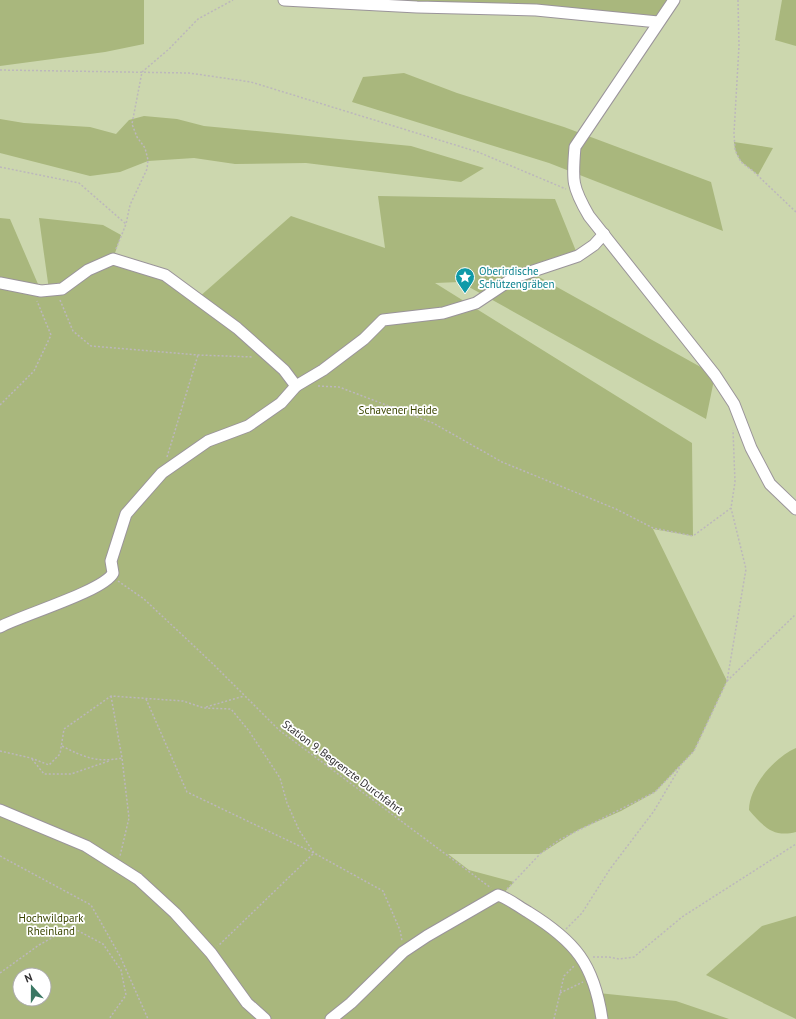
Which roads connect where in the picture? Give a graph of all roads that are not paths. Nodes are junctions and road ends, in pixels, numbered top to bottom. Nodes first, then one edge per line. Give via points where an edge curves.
1 (284, 0) edge
2 (674, 0) edge
3 (658, 22) junction
4 (604, 234) junction
5 (0, 283) edge
6 (296, 386) junction
7 (796, 509) edge
8 (0, 627) edge
9 (0, 810) edge
10 (265, 1019) edge
11 (331, 1019) edge
12 (602, 1019) edge

1 - 3 lane via 536,10
2 - 3 lane
3 - 4 lane via 575,147 572,177 576,193 589,216
4 - 6 lane via 578,256 515,278 476,303 443,313 383,320 364,339 323,370
4 - 7 lane via 715,375 734,404 751,448 770,484
5 - 6 lane via 45,291 62,289 88,270 113,259 165,275 237,328 284,370
6 - 8 lane via 281,403 248,426 208,441 162,473 126,514 110,561 112,577 94,588
9 - 10 lane via 86,846 138,879 175,913 211,953 247,1003
11 - 12 lane via 403,952 494,896 501,896 560,934 582,959 598,993

